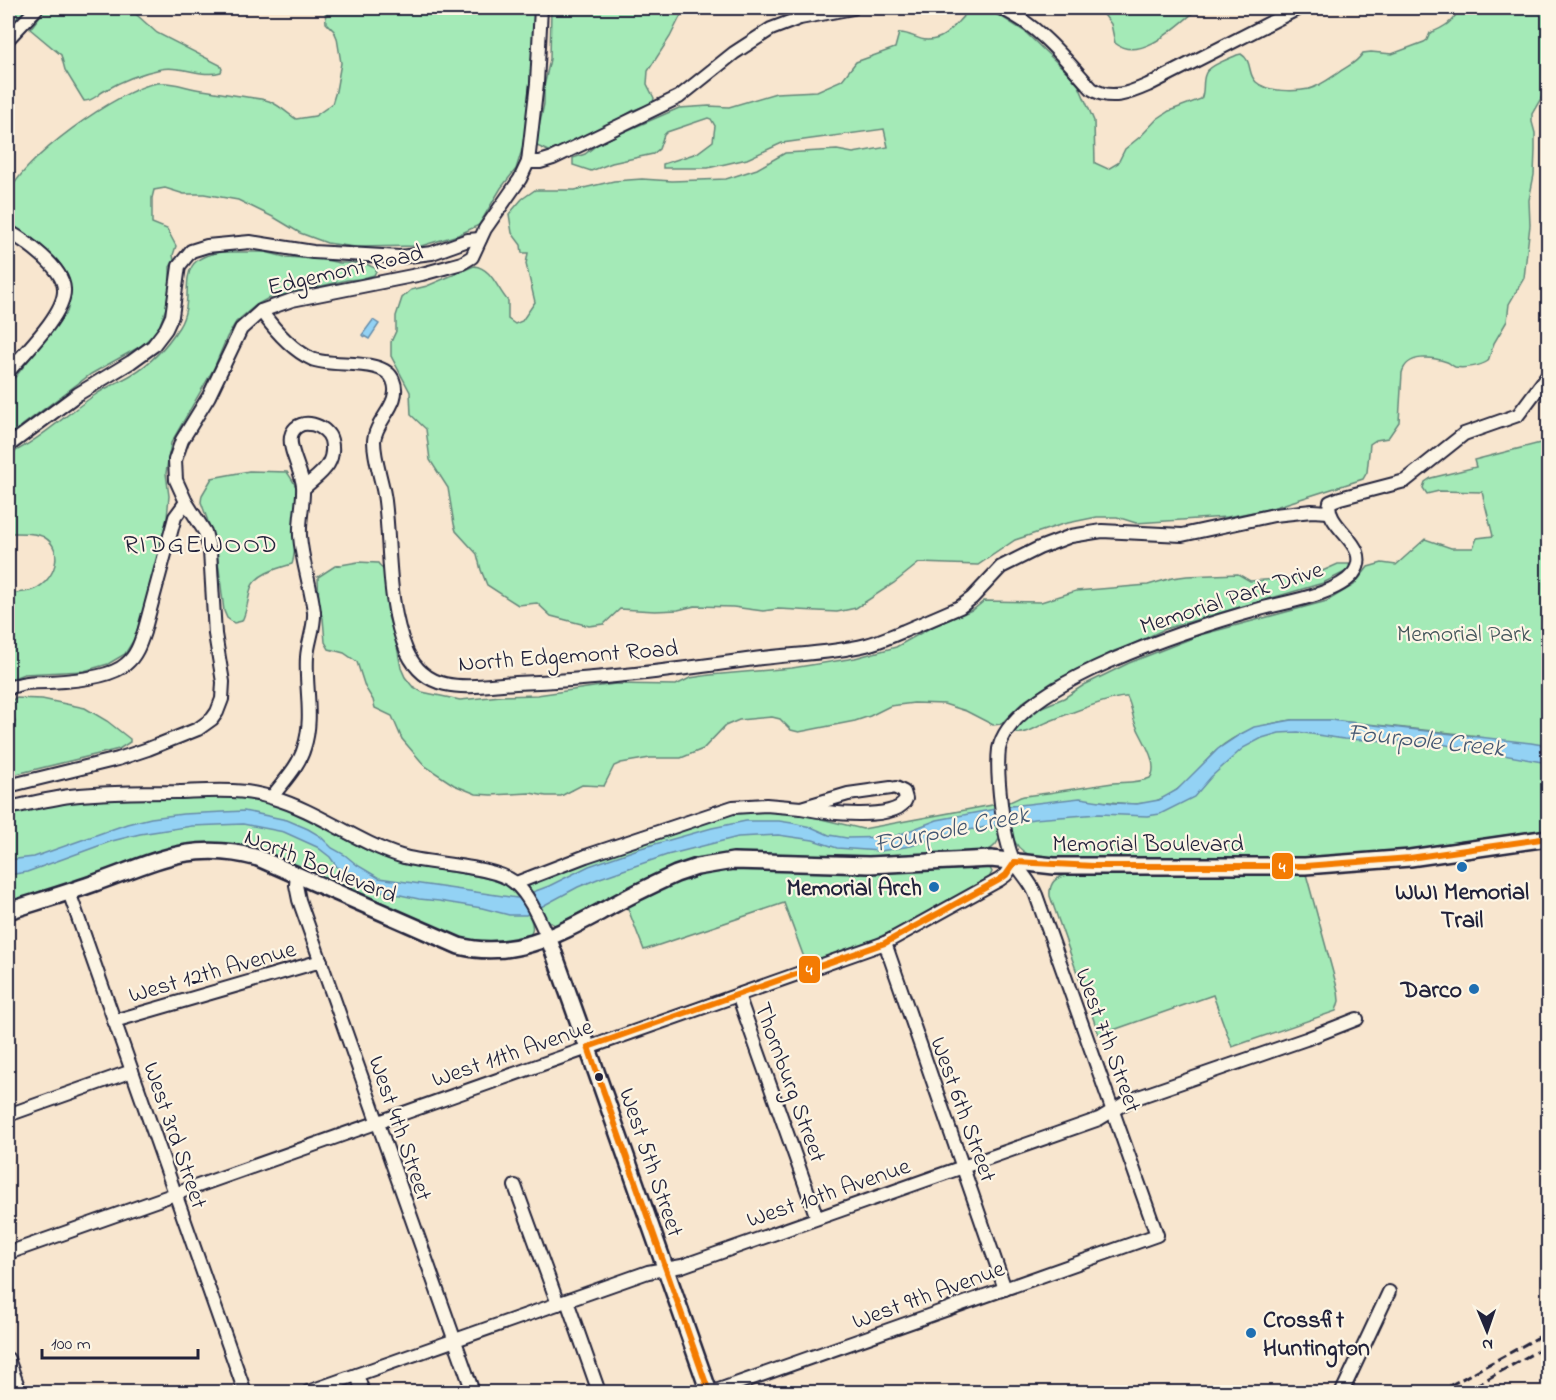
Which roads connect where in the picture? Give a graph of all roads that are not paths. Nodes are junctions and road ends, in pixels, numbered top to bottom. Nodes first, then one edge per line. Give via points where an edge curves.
1 (37, 8) edge
2 (541, 8) edge
3 (853, 8) edge
4 (1000, 8) edge
5 (1299, 8) edge
6 (8, 39) edge
7 (528, 162) junction
8 (8, 231) edge
9 (480, 239) junction
10 (261, 311) junction
11 (8, 372) edge
12 (1548, 375) edge
13 (8, 446) edge
14 (304, 488) junction
15 (186, 502) junction
16 (1329, 512) junction
17 (8, 689) edge
18 (8, 786) edge
19 (272, 797) junction
20 (8, 808) edge
21 (801, 808) junction
22 (1548, 838) edge
23 (1015, 862) junction
24 (297, 875) junction
25 (520, 889) junction
26 (69, 891) junction
27 (8, 911) edge
28 (549, 942) junction
29 (885, 943) junction
30 (321, 961) junction
31 (738, 994) junction
32 (1357, 1019) dead end
33 (114, 1021) junction
34 (588, 1047) junction
35 (132, 1071) junction
36 (1113, 1111) junction
37 (8, 1115) edge
38 (377, 1122) junction
39 (962, 1166) junction
40 (515, 1186) dead end
41 (174, 1193) junction
42 (817, 1218) junction
43 (1157, 1235) joint
44 (8, 1252) edge
45 (666, 1270) junction
46 (1005, 1289) junction
47 (1389, 1292) dead end
48 (562, 1302) junction
49 (455, 1340) junction
50 (8, 1359) edge
51 (357, 1375) junction
52 (20, 1392) edge
53 (245, 1392) edge
54 (308, 1392) edge
55 (363, 1392) edge
56 (473, 1392) edge
57 (599, 1392) edge
58 (711, 1392) edge
59 (1342, 1392) edge

1 - 6 street
2 - 7 street, Edgemont Road
3 - 7 street via 801,18 771,29 665,105 554,158
4 - 5 street via 1038,32 1092,89 1112,95 1148,86
7 - 9 street, Edgemont Road
8 - 11 street via 50,264 64,289 57,314
9 - 10 street, Edgemont Road via 472,257 462,264 292,300
9 - 13 street via 432,253 400,257 314,252 250,242 191,251 179,266 172,316 153,346 78,394
10 - 15 street, Edgemont Road via 236,338 209,396 177,450 175,471
10 - 16 street, North Edgemont Road via 276,330 309,358 377,367 394,381 391,407 374,439 386,505 391,580 409,656 420,672 436,681 467,686 598,678 833,651 880,640 960,607 1001,567 1071,536 1102,531 1182,535 1274,515
12 - 16 street via 1518,415 1464,434 1405,481 1335,499 1330,502
14 - 14 street via 326,468 332,456 329,435 315,425 296,428 291,436
14 - 19 street via 300,536 314,614 307,658 307,735 301,757
15 - 17 street via 175,517 144,632 128,663 102,674 24,683
15 - 18 street, Edgemont Road via 200,522 210,551 224,682 217,712 198,729 148,749
16 - 23 street, Memorial Park Drive via 1357,552 1356,568 1345,581 1318,593 1168,637 1072,680 1017,719 1001,743 998,768 1008,845
19 - 20 street via 224,791 115,793 70,796
19 - 25 street via 386,851 497,874
21 - 21 street via 832,798 893,788 904,792 906,799 902,807 891,812
21 - 25 street via 733,807 586,856
22 - 23 street, Memorial Boulevard via 1410,858 1315,865 1094,866
23 - 28 street, Memorial Boulevard via 714,864 655,884
23 - 29 street, West 11th Avenue via 999,880
23 - 36 street, West 7th Street via 1036,895
24 - 26 street, North Boulevard via 243,854 195,851
24 - 28 street, North Boulevard via 472,949 491,951
24 - 30 street, West 4th Street via 299,900
25 - 28 street, West 5th Street
26 - 27 street, North Boulevard
26 - 33 street, West 3rd Street
28 - 34 street, West 5th Street
29 - 31 street, West 11th Avenue
29 - 39 street, West 6th Street
30 - 33 street, West 12th Avenue
30 - 38 street, West 4th Street
31 - 34 street, West 11th Avenue
31 - 42 street, Thornburg Street
32 - 36 street, West 10th Avenue via 1130,1100
33 - 35 street, West 3rd Street
34 - 38 street, West 11th Avenue
34 - 45 street, West 5th Street
35 - 37 street
35 - 41 street, West 3rd Street
36 - 39 street, West 10th Avenue
36 - 43 street, West 7th Street
38 - 41 street, West 11th Avenue
38 - 49 street, West 4th Street
39 - 42 street, West 10th Avenue
39 - 46 street, West 6th Street
40 - 48 street
41 - 44 street, West 11th Avenue
41 - 53 street, West 3rd Street
42 - 45 street, West 10th Avenue
43 - 46 street, West 9th Avenue
45 - 48 street, West 10th Avenue via 648,1272
45 - 58 street, West 5th Street
46 - 58 street, West 9th Avenue
47 - 59 street
48 - 49 street, West 10th Avenue
48 - 57 street
49 - 51 street, West 10th Avenue
49 - 56 street, West 4th Street
50 - 52 street
51 - 54 street, West 10th Avenue
51 - 55 street

